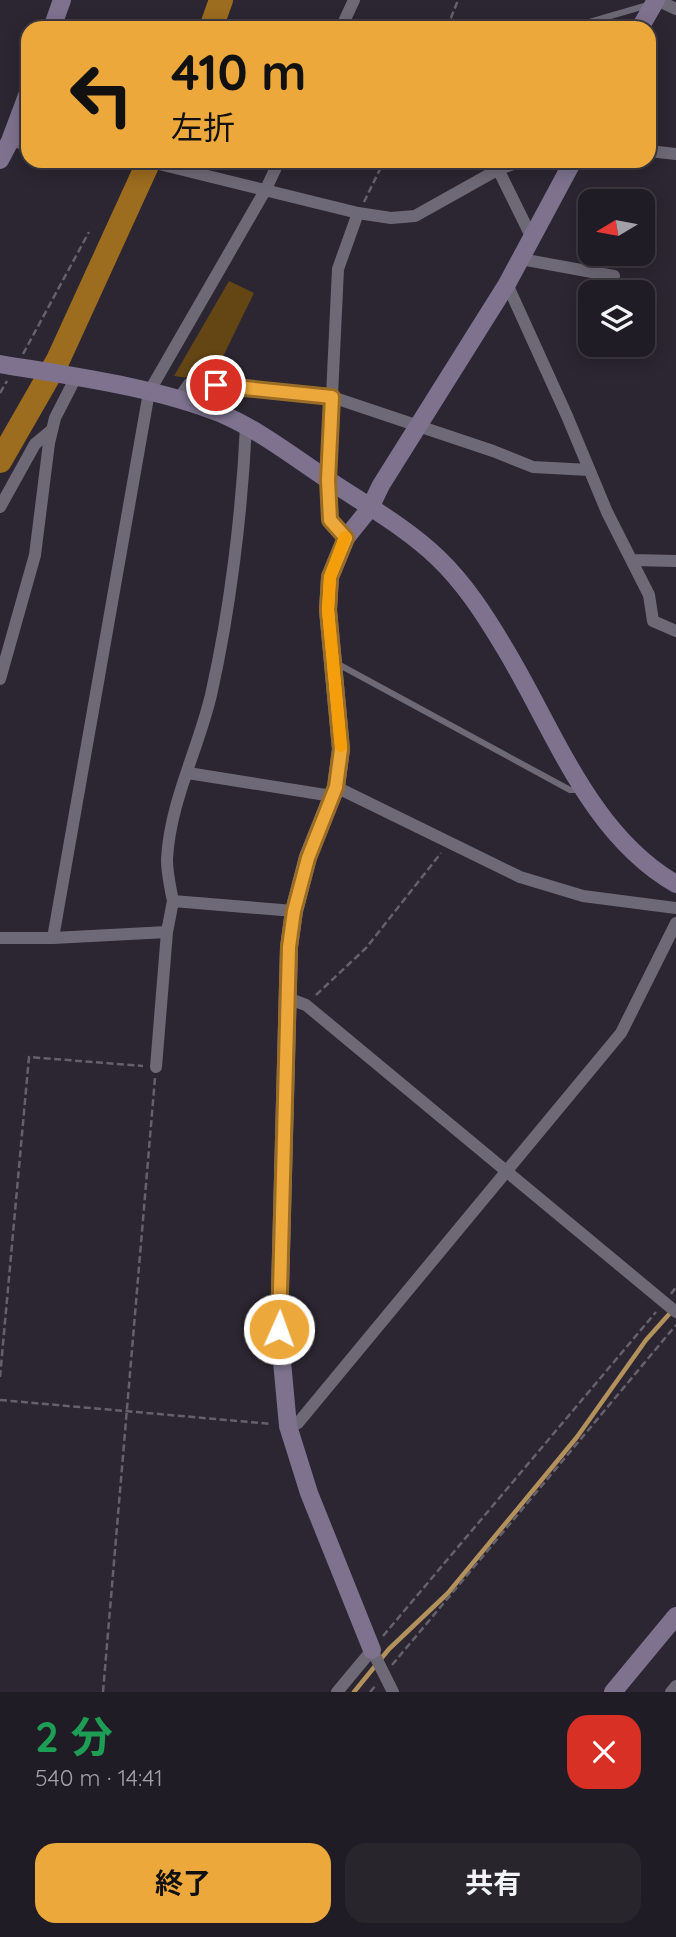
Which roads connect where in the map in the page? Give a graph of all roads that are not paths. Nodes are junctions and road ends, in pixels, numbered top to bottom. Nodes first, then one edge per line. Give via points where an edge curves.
1 (62, 0) edge
2 (354, 0) edge
3 (655, 1) edge
4 (676, 9) edge
5 (54, 21) edge
6 (344, 21) edge
7 (591, 21) edge
8 (644, 21) edge
9 (19, 142) edge
10 (656, 152) edge
11 (676, 154) edge
12 (0, 160) edge
13 (184, 168) edge
14 (276, 168) edge
15 (492, 168) edge
16 (498, 168) edge
17 (569, 168) edge
18 (266, 189) junction
19 (358, 213) junction
20 (532, 238) junction
21 (521, 259) junction
22 (614, 276) dead end
23 (508, 284) junction
24 (15, 367) edge
25 (76, 377) junction
26 (149, 392) junction
27 (332, 397) junction
28 (177, 401) junction
29 (246, 426) junction
30 (419, 426) junction
31 (52, 430) junction
32 (589, 470) junction
33 (328, 480) junction
34 (0, 506) edge
35 (370, 508) junction
36 (346, 538) junction
37 (632, 560) junction
38 (676, 561) edge
39 (676, 631) edge
40 (334, 662) junction
41 (0, 679) edge
42 (188, 773) junction
43 (586, 790) junction
44 (334, 791) junction
45 (676, 884) edge
46 (173, 901) junction
47 (676, 908) edge
48 (294, 911) junction
49 (676, 923) edge
50 (167, 932) junction
51 (0, 938) edge
52 (53, 938) junction
53 (287, 998) junction
54 (156, 1067) road end
55 (506, 1171) junction
56 (676, 1312) edge
57 (288, 1426) junction
58 (676, 1616) edge
59 (372, 1650) junction
60 (676, 1686) edge
61 (337, 1692) edge
62 (393, 1692) edge
63 (613, 1692) edge
64 (671, 1692) edge

1 - 5 street
2 - 6 street
3 - 4 street
3 - 7 lane
3 - 8 street
9 - 12 street
10 - 11 street
13 - 18 street
14 - 18 street
15 - 19 street via 415,216
16 - 20 street
17 - 20 street
18 - 19 street
18 - 26 street
19 - 27 street via 338,269
20 - 21 street
21 - 22 street
21 - 23 street
23 - 30 street
23 - 32 street
24 - 25 street
25 - 26 street
25 - 31 street
26 - 28 street
26 - 52 street
27 - 28 street via 198,382 189,384
27 - 30 street
27 - 33 street
28 - 29 street
29 - 33 street
29 - 42 street via 238,530 219,648
30 - 32 street via 533,467
30 - 35 street
31 - 34 street via 35,444
31 - 41 street via 35,555
32 - 37 street
33 - 35 street
33 - 36 street via 330,520
35 - 36 street
35 - 43 street via 437,557 467,589
36 - 40 street via 330,577 328,610
37 - 38 street
37 - 39 street via 649,595 653,621
40 - 43 lane via 570,790
40 - 44 street via 341,749
42 - 44 street
42 - 46 street via 180,791 167,859
43 - 45 street via 625,845
44 - 47 street via 520,877 583,896
44 - 48 street
46 - 48 street
46 - 50 street
48 - 53 street
49 - 55 street via 621,1033
50 - 52 street
50 - 54 street
51 - 52 street
53 - 55 street via 306,1004
53 - 57 street via 279,1329
55 - 56 street
55 - 57 street via 298,1423
57 - 59 street via 309,1493
58 - 63 street
59 - 61 street
59 - 62 street
60 - 64 street

